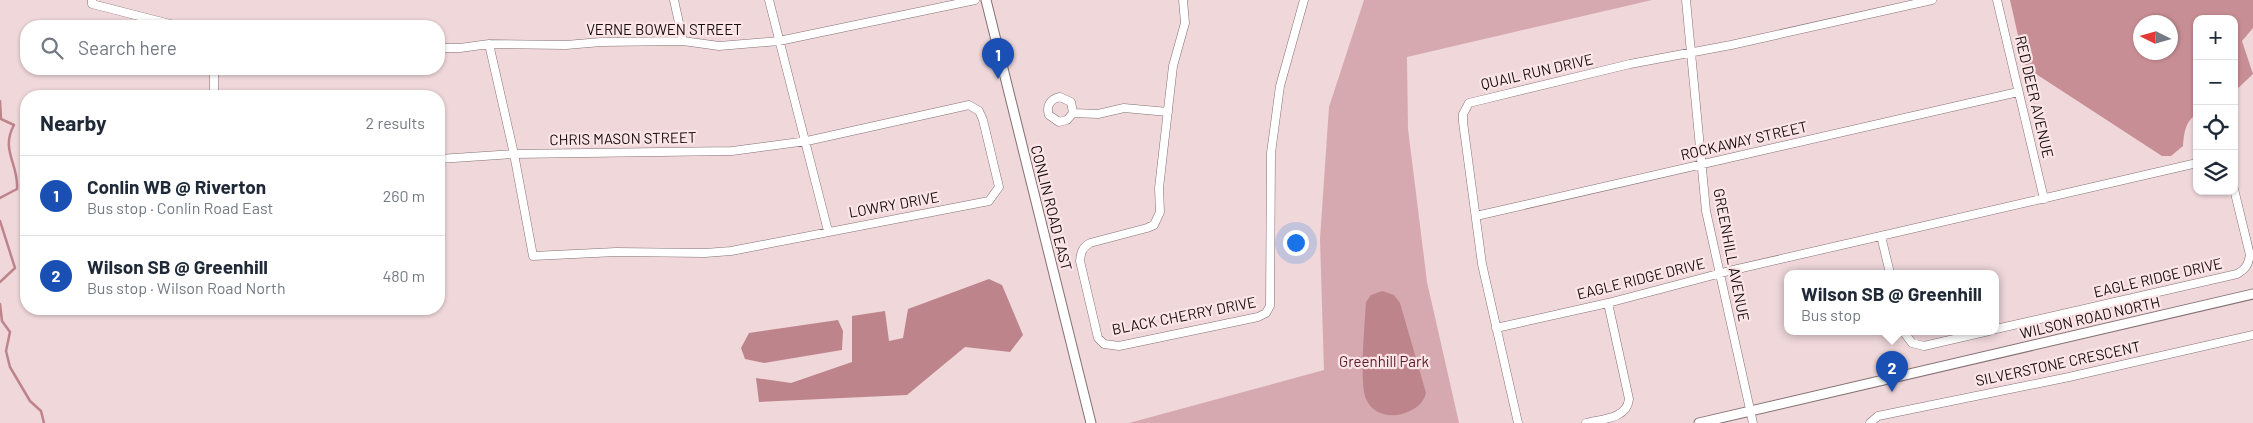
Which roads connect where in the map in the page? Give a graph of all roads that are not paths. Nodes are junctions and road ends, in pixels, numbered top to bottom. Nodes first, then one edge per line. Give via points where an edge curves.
1 (674, 0) edge
2 (770, 0) edge
3 (975, 0) edge
4 (986, 0) edge
5 (1183, 0) edge
6 (1304, 0) edge
7 (1686, 0) edge
8 (1932, 0) edge
9 (1997, 0) edge
10 (92, 2) edge
11 (156, 20) edge
12 (779, 41) junction
13 (683, 42) junction
14 (489, 44) junction
15 (445, 48) edge
16 (1691, 53) junction
17 (214, 75) edge
18 (214, 90) edge
19 (2018, 92) junction
20 (1168, 112) junction
21 (1074, 113) dead end
22 (807, 141) junction
23 (514, 154) junction
24 (445, 159) edge
25 (1702, 164) junction
26 (2193, 164) edge
27 (2235, 195) edge
28 (2044, 199) junction
29 (1476, 216) junction
30 (828, 230) junction
31 (1881, 236) junction
32 (1889, 270) edge
33 (1719, 274) junction
34 (2253, 294) edge
35 (1608, 303) junction
36 (1496, 328) junction
37 (1999, 328) edge
38 (1906, 335) edge
39 (1972, 335) edge
40 (2253, 335) edge
41 (1750, 411) junction
42 (1091, 423) edge
43 (1518, 423) edge
44 (1586, 423) edge
45 (1699, 423) edge
46 (1753, 423) edge
47 (1870, 423) edge

1 - 13 street
2 - 12 street
3 - 12 street, VERNE BOWEN STREET
4 - 42 street, CONLIN ROAD EAST
5 - 20 street, BLACK CHERRY DRIVE via 1185,23 1173,66
6 - 20 street, BLACK CHERRY DRIVE via 1280,86 1271,153 1270,306 1266,314 1110,346 1098,338 1081,254 1090,243 1147,228 1158,219
7 - 16 street, GREENHILL AVENUE
8 - 16 street, QUAIL RUN DRIVE
9 - 19 street, RED DEER AVENUE
10 - 11 street
12 - 13 street, VERNE BOWEN STREET via 719,46
12 - 22 street
13 - 14 street, VERNE BOWEN STREET
14 - 15 street, VERNE BOWEN STREET
14 - 23 street
16 - 25 street, GREENHILL AVENUE
16 - 29 street, QUAIL RUN DRIVE via 1630,64 1469,103 1465,107 1463,122
17 - 18 street
19 - 25 street, ROCKAWAY STREET
19 - 28 street, RED DEER AVENUE
20 - 21 street via 1124,108 1098,114
22 - 23 street, CHRIS MASON STREET via 722,151
22 - 30 street
22 - 30 street, LOWRY DRIVE via 969,105 979,111 983,120 999,187 989,201
23 - 24 street, CHRIS MASON STREET
23 - 30 street, LOWRY DRIVE via 533,256 731,251
25 - 29 street, ROCKAWAY STREET
25 - 33 street, GREENHILL AVENUE via 1706,211
26 - 28 street, EAGLE RIDGE DRIVE
27 - 37 street, EAGLE RIDGE DRIVE via 2250,255 2244,270 2237,274
28 - 31 street, EAGLE RIDGE DRIVE
29 - 36 street, QUAIL RUN DRIVE via 1482,264
31 - 32 street
31 - 33 street, EAGLE RIDGE DRIVE
33 - 35 street, EAGLE RIDGE DRIVE
33 - 41 street, GREENHILL AVENUE
34 - 41 street, WILSON ROAD NORTH
35 - 36 street, EAGLE RIDGE DRIVE
35 - 44 street via 1629,405 1620,415
36 - 43 street, QUAIL RUN DRIVE
38 - 39 street via 1912,343 1924,346
40 - 47 street, SILVERSTONE CRESCENT via 1878,416
41 - 45 street, WILSON ROAD NORTH
41 - 46 street, GREENHILL AVENUE

